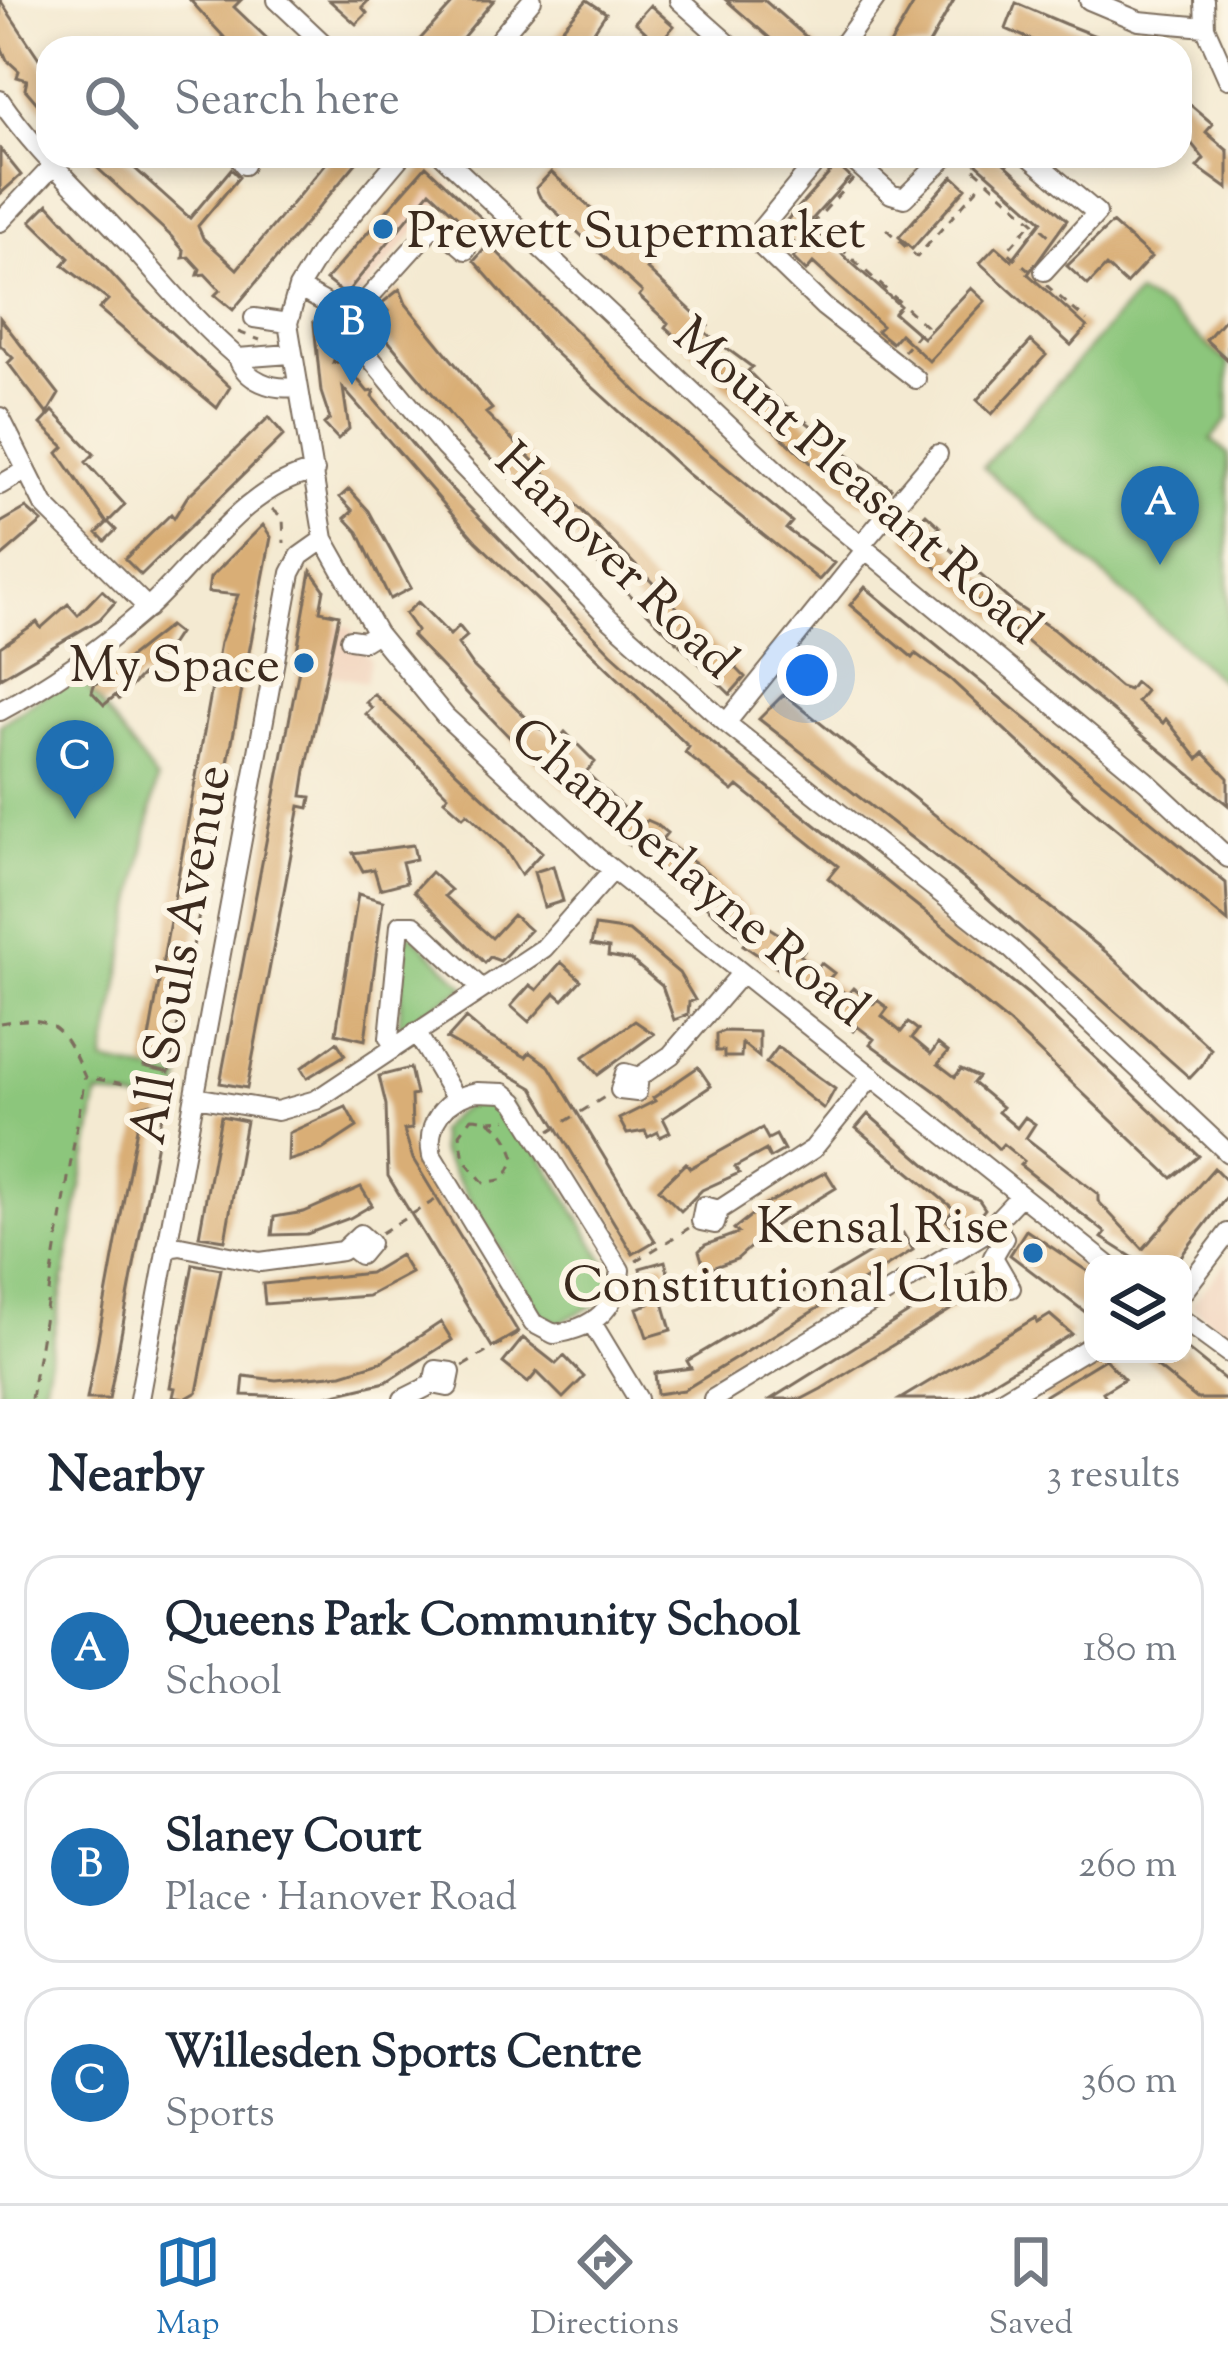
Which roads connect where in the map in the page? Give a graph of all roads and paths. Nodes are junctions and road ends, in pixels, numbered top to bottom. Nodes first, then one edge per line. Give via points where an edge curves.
1 (277, 0) edge
2 (532, 0) edge
3 (679, 0) edge
4 (875, 0) edge
5 (1089, 0) edge
6 (1204, 0) edge
7 (1205, 26) junction
8 (315, 36) edge
9 (502, 36) edge
10 (720, 36) edge
11 (849, 36) edge
12 (1228, 79) edge
13 (0, 100) edge
14 (36, 148) edge
15 (51, 168) joint
16 (390, 168) edge
17 (455, 168) edge
18 (810, 168) edge
19 (862, 168) edge
20 (935, 168) edge
21 (973, 168) edge
22 (1043, 168) edge
23 (854, 178) dead end
24 (986, 179) junction
25 (0, 221) edge
26 (813, 224) junction
27 (886, 229) dead end
28 (1057, 242) dead end
29 (466, 250) dead end
30 (777, 263) junction
31 (1044, 272) dead end
32 (298, 288) junction
33 (250, 320) joint
34 (287, 323) junction
35 (344, 325) junction
36 (238, 332) junction
37 (232, 338) dead end
38 (290, 354) junction
39 (252, 359) junction
40 (895, 361) junction
41 (916, 380) dead end
42 (296, 387) junction
43 (0, 417) edge
44 (938, 454) dead end
45 (26, 470) junction
46 (315, 471) junction
47 (0, 485) edge
48 (262, 508) dead end
49 (324, 539) junction
50 (284, 543) dead end
51 (863, 547) junction
52 (148, 608) junction
53 (377, 633) junction
54 (350, 639) dead end
55 (0, 711) edge
56 (726, 723) junction
57 (1228, 857) edge
58 (612, 871) junction
59 (740, 975) junction
60 (482, 989) junction
61 (0, 1023) edge
62 (416, 1032) junction
63 (394, 1046) junction
64 (872, 1076) junction
65 (86, 1077) junction
66 (619, 1086) joint
67 (188, 1096) junction
68 (454, 1096) junction
69 (509, 1120) dead end
70 (488, 1121) junction
71 (538, 1138) junction
72 (1228, 1153) edge
73 (452, 1189) junction
74 (1020, 1196) junction
75 (700, 1221) joint
76 (995, 1225) junction
77 (1228, 1233) edge
78 (369, 1239) joint
79 (166, 1248) junction
80 (1095, 1255) edge
81 (620, 1270) junction
82 (1192, 1280) edge
83 (1011, 1288) dead end
84 (533, 1323) junction
85 (592, 1323) junction
86 (1192, 1327) edge
87 (1084, 1350) edge
88 (1228, 1353) edge
89 (451, 1372) joint
90 (31, 1399) edge
91 (139, 1399) edge
92 (403, 1399) edge
93 (638, 1399) edge
94 (713, 1399) edge
95 (1003, 1399) edge

1 - 8 street
2 - 9 street
3 - 10 street
4 - 11 street
5 - 7 street via 1139,22
6 - 7 street
7 - 12 street
13 - 14 street
15 - 25 street
15 - 39 street via 180,306
16 - 32 street
17 - 51 street, Mount Pleasant Road
18 - 30 street via 761,229 760,245
19 - 20 street via 904,198
21 - 24 path
22 - 31 street via 1097,213
23 - 26 path
24 - 27 path via 917,257
24 - 28 path
26 - 30 path
26 - 40 path via 926,326
29 - 35 street via 435,224
30 - 40 street
32 - 34 street
32 - 35 street, Hanover Road via 325,302
33 - 34 street
33 - 36 path
34 - 38 street, Chamberlayne Road
35 - 56 street, Hanover Road via 531,542
36 - 37 path
36 - 39 path
38 - 39 street
38 - 42 street, Chamberlayne Road
39 - 42 street via 271,387
40 - 41 street
42 - 46 street, Chamberlayne Road
43 - 45 street
44 - 51 street
45 - 47 street
45 - 52 street via 44,505
46 - 49 street, Chamberlayne Road
46 - 52 street via 264,491
48 - 50 path via 279,512
49 - 53 street, Chamberlayne Road
49 - 67 street, All Souls Avenue via 299,556 291,573
51 - 56 street
51 - 57 street, Mount Pleasant Road
52 - 55 street via 66,673
53 - 54 street
53 - 58 street, Chamberlayne Road via 445,716
56 - 72 street, Hanover Road via 1011,949
58 - 59 street, Chamberlayne Road
58 - 60 street via 555,939
59 - 64 street, Chamberlayne Road
59 - 66 street via 671,1055 639,1077 634,1094
60 - 62 street
60 - 63 street via 414,925 400,925
61 - 65 path via 33,1017 54,1025
62 - 63 street
62 - 68 street
63 - 67 street via 297,1109
64 - 74 street, Chamberlayne Road
64 - 75 street via 814,1149 719,1210 715,1224
65 - 67 path
65 - 90 path
66 - 71 path
67 - 79 street, All Souls Avenue
68 - 71 street via 503,1094
68 - 73 street via 428,1138
69 - 70 path
70 - 70 path via 464,1113 459,1145 473,1175 495,1183 509,1176 515,1158 501,1128
71 - 81 street
73 - 78 path
73 - 84 street
74 - 76 street
74 - 80 street, Chamberlayne Road
75 - 81 path
76 - 83 street via 1004,1238 993,1257
76 - 94 street
77 - 82 street
78 - 79 street via 356,1234 350,1247 260,1262
79 - 91 street, All Souls Avenue
81 - 85 street via 618,1297
84 - 85 street via 554,1334
84 - 89 path
85 - 93 street
86 - 88 street
87 - 95 street
89 - 92 street via 436,1370 433,1384

